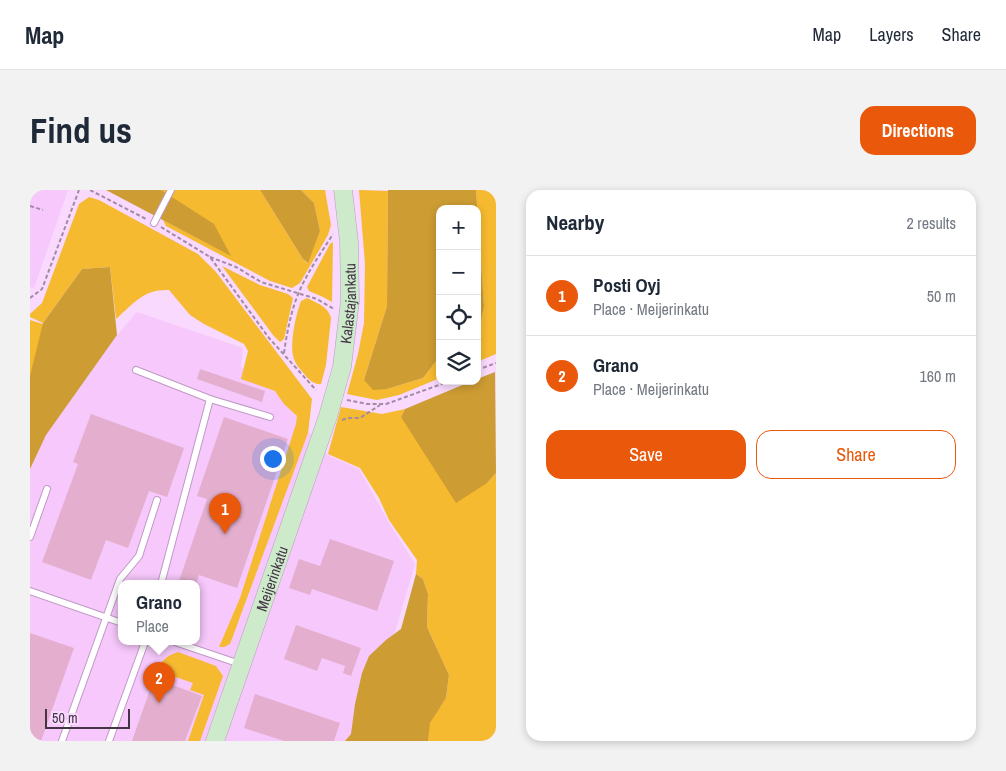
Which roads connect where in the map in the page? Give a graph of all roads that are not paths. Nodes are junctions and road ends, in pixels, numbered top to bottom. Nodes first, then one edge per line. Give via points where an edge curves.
1 (171, 190) edge
2 (343, 190) edge
3 (154, 223) road end
4 (136, 370) dead end
5 (210, 398) junction
6 (270, 417) dead end
7 (327, 421) joint
8 (47, 489) dead end
9 (158, 500) dead end
10 (30, 537) edge
11 (120, 580) edge
12 (163, 580) edge
13 (118, 585) edge
14 (30, 591) edge
15 (107, 618) junction
16 (118, 622) edge
17 (145, 645) edge
18 (184, 645) edge
19 (242, 665) junction
20 (62, 741) edge
21 (109, 741) edge
22 (215, 741) edge

1 - 3 lane
2 - 7 street, Kalastajankatu via 351,272 350,301 342,367
4 - 5 lane
5 - 6 lane
5 - 12 lane
7 - 19 street, Meijerinkatu
8 - 10 lane
9 - 11 lane via 139,556
13 - 15 lane
14 - 15 lane
15 - 16 lane
15 - 20 lane
17 - 21 lane
18 - 19 lane
19 - 22 street, Meijerinkatu

